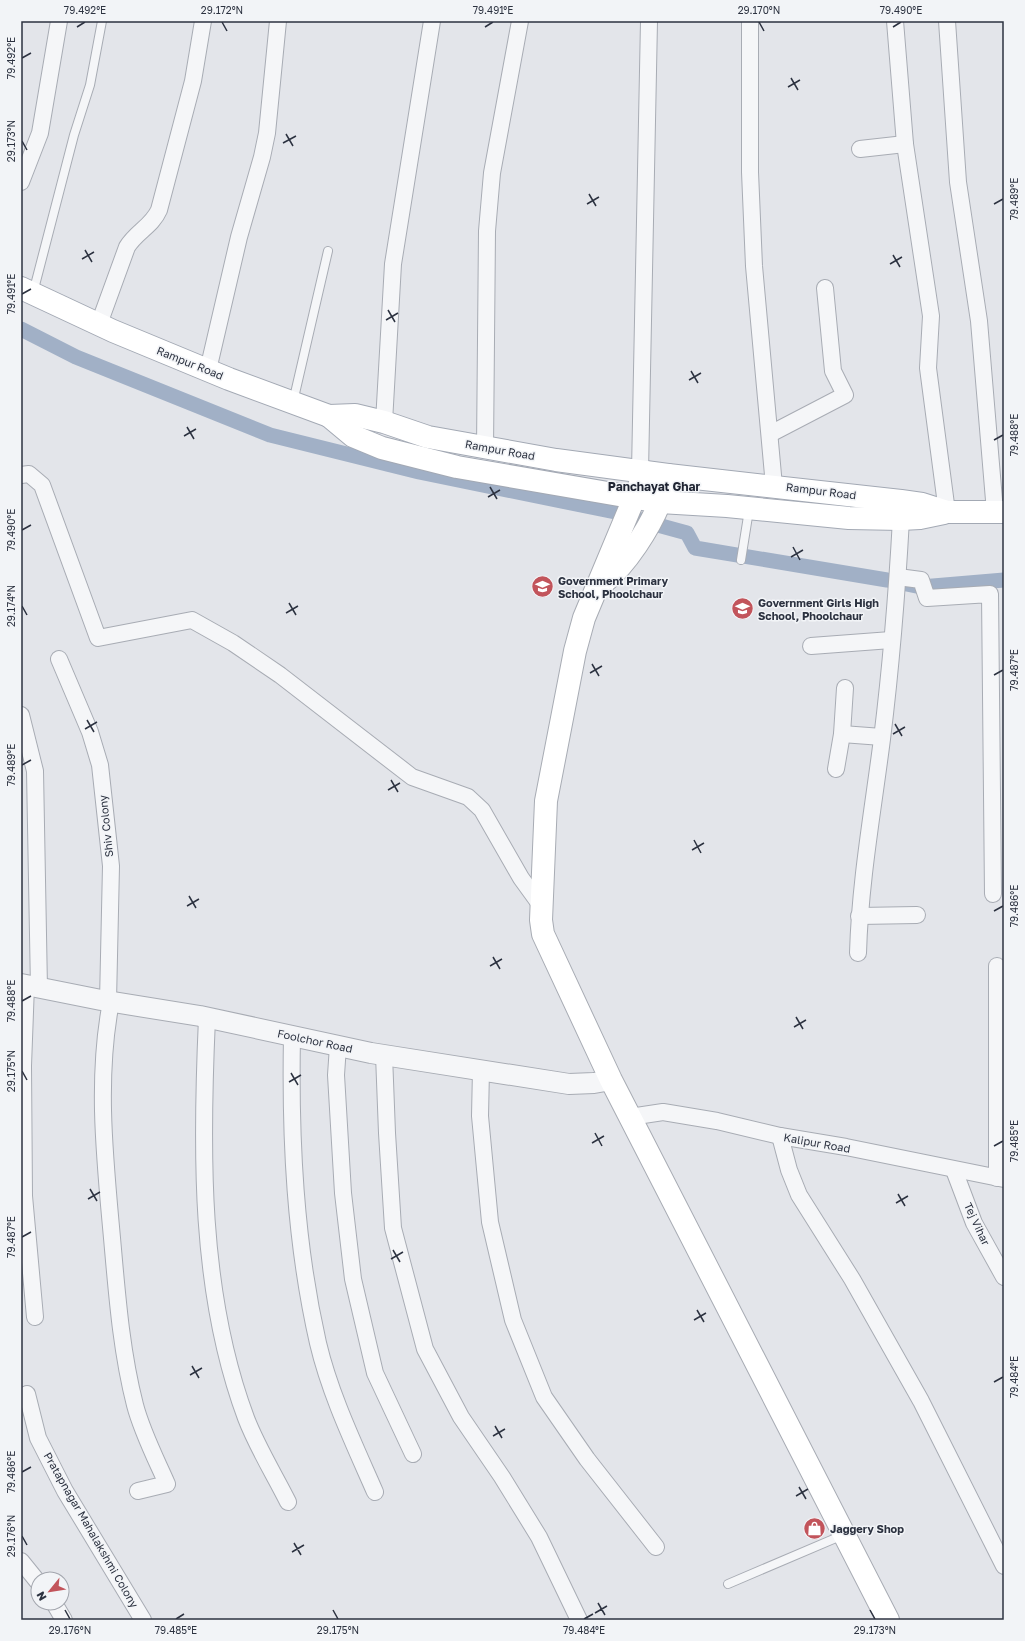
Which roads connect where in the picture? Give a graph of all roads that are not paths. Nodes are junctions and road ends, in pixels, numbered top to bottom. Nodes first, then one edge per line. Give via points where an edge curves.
1 (59, 21) edge
2 (102, 21) edge
3 (203, 21) edge
4 (278, 21) edge
5 (432, 21) edge
6 (520, 21) edge
7 (649, 21) edge
8 (750, 21) edge
9 (895, 21) edge
10 (947, 21) edge
11 (905, 144) junction
12 (860, 149) dead end
13 (21, 182) edge
14 (328, 251) dead end
15 (825, 288) dead end
16 (27, 291) edge
17 (99, 324) junction
18 (208, 370) junction
19 (293, 403) junction
20 (328, 416) junction
21 (384, 422) junction
22 (770, 434) junction
23 (485, 449) junction
24 (642, 472) junction
25 (21, 475) edge
26 (668, 475) junction
27 (774, 486) junction
28 (634, 498) junction
29 (660, 502) junction
30 (749, 508) junction
31 (947, 512) junction
32 (1000, 512) edge
33 (901, 519) junction
34 (741, 560) dead end
35 (897, 582) junction
36 (597, 588) junction
37 (891, 640) junction
38 (811, 646) dead end
39 (59, 659) dead end
40 (845, 688) dead end
41 (21, 715) edge
42 (842, 734) junction
43 (882, 737) junction
44 (836, 769) dead end
45 (993, 894) dead end
46 (542, 907) junction
47 (917, 915) dead end
48 (859, 916) junction
49 (858, 953) dead end
50 (997, 966) dead end
51 (29, 986) edge
52 (110, 1001) junction
53 (207, 1018) junction
54 (292, 1036) junction
55 (338, 1046) junction
56 (384, 1055) junction
57 (481, 1070) junction
58 (611, 1080) junction
59 (630, 1117) junction
60 (780, 1136) junction
61 (954, 1170) junction
62 (1000, 1179) edge
63 (1004, 1277) edge
64 (35, 1318) dead end
65 (27, 1394) dead end
66 (413, 1454) dead end
67 (138, 1491) dead end
68 (375, 1492) dead end
69 (288, 1502) dead end
70 (844, 1534) junction
71 (656, 1547) dead end
72 (21, 1561) edge
73 (1004, 1566) edge
74 (30, 1572) edge
75 (728, 1584) dead end
76 (59, 1611) edge
77 (64, 1620) edge
78 (143, 1620) edge
79 (580, 1620) edge
80 (888, 1620) edge

1 - 13 street via 40,133
2 - 16 lane via 90,84
3 - 17 street via 193,81 159,210 155,219 126,247
4 - 18 street via 267,133 239,237
5 - 21 street via 393,264
6 - 23 street via 492,173 487,231
7 - 24 street
8 - 22 street via 750,172 754,266
9 - 11 street
10 - 32 street via 958,182 979,321
11 - 12 street
11 - 31 street via 931,316 928,368
14 - 19 lane
15 - 22 street via 833,371 845,395
16 - 17 main road, Rampur Road
17 - 18 main road, Rampur Road
18 - 19 main road, Rampur Road
19 - 20 main road, Rampur Road
20 - 21 main road, Rampur Road via 355,415
20 - 28 main road via 353,436 382,448 458,467
21 - 23 main road, Rampur Road via 428,437
22 - 27 street
23 - 24 main road, Rampur Road
24 - 26 main road, Rampur Road
24 - 28 main road
25 - 46 street via 29,474 42,485 98,638 192,620 233,643 280,675 412,777 468,797 482,810 521,878
26 - 27 main road, Rampur Road
26 - 29 main road
27 - 31 main road, Rampur Road via 915,503
28 - 29 main road
28 - 36 main road
29 - 30 main road
29 - 36 main road via 644,532 615,574
30 - 33 main road via 849,518
30 - 34 lane
31 - 32 main road, Rampur Road
31 - 33 main road
33 - 35 street
35 - 37 street
35 - 45 street via 921,580 927,598 990,594
36 - 46 main road via 584,618 575,651 546,801
37 - 38 street
37 - 43 street
39 - 52 street, Shiv Colony via 90,732 100,765 111,866
40 - 42 street
41 - 51 street via 36,770
42 - 43 street
42 - 44 street
43 - 48 street
46 - 58 main road via 543,934
47 - 48 street
48 - 49 street
50 - 62 street
51 - 52 street, Foolchor Road
51 - 64 street via 23,1066 24,1196
52 - 53 street, Foolchor Road
52 - 67 street, Shiv Colony via 103,1075 106,1175 121,1338 136,1407 167,1484
53 - 54 street, Foolchor Road
53 - 69 street via 203,1113 204,1178 212,1272 228,1360 246,1419
54 - 55 street, Foolchor Road
54 - 68 street via 293,1163 302,1258 318,1344 342,1416
55 - 56 street, Foolchor Road
55 - 66 street via 336,1075 343,1193 353,1279 375,1373
56 - 57 street, Foolchor Road
56 - 79 street via 393,1228 425,1349 461,1417 539,1537
57 - 58 street, Foolchor Road via 569,1084
57 - 71 street via 480,1116 490,1222 513,1320 544,1397 586,1459
58 - 59 main road
59 - 60 street, Kalipur Road via 663,1112 717,1121
59 - 70 main road
60 - 61 street, Kalipur Road
60 - 73 street via 799,1195 852,1279 921,1401
61 - 62 street, Kalipur Road
61 - 63 street, Tej Vihar via 974,1222
65 - 78 street, Pratapnagar Mahalakshmi Colony via 38,1438 65,1491
70 - 75 lane
70 - 80 main road
72 - 74 street
76 - 77 street

